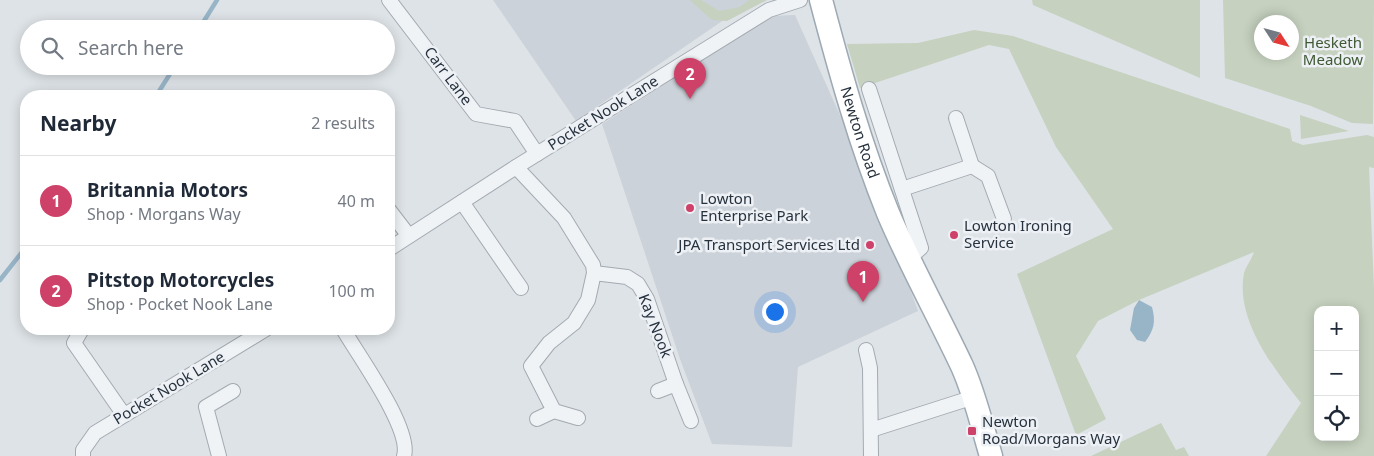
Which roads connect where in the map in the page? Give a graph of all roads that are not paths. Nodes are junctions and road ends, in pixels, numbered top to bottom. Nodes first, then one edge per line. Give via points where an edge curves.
1 (389, 0) edge
2 (800, 0) edge
3 (821, 0) edge
4 (868, 89) dead end
5 (956, 118) dead end
6 (537, 154) junction
7 (972, 166) junction
8 (516, 167) junction
9 (902, 189) junction
10 (462, 202) junction
11 (395, 218) edge
12 (1004, 219) dead end
13 (409, 236) junction
14 (395, 246) edge
15 (908, 259) junction
16 (594, 273) junction
17 (521, 288) dead end
18 (79, 335) edge
19 (256, 335) edge
20 (347, 335) edge
21 (866, 350) dead end
22 (676, 384) junction
23 (233, 391) dead end
24 (658, 391) dead end
25 (974, 397) junction
26 (554, 411) junction
27 (124, 415) junction
28 (578, 418) dead end
29 (537, 419) dead end
30 (691, 421) dead end
31 (871, 430) junction
32 (83, 456) edge
33 (219, 456) edge
34 (404, 456) edge
35 (871, 456) edge
36 (991, 456) edge

1 - 6 street, Carr Lane via 476,114 515,121
2 - 6 street, Pocket Nook Lane via 769,10
3 - 15 main road, Newton Road via 858,126
4 - 9 street, Newton Road
5 - 7 street
6 - 8 street, Pocket Nook Lane
7 - 9 street
7 - 12 street via 988,176
8 - 10 street, Pocket Nook Lane
8 - 16 street via 564,218 593,265
9 - 15 street, Newton Road via 921,248
10 - 13 street, Pocket Nook Lane
10 - 17 street
11 - 13 street
13 - 14 street, Pocket Nook Lane
15 - 25 main road, Newton Road
16 - 22 street, Kay Nook via 627,277 638,284 647,299
16 - 26 street via 588,300 574,324 549,343 531,366
18 - 27 street via 74,343
19 - 27 street, Pocket Nook Lane
20 - 34 street via 399,422 406,442
21 - 31 street via 870,368
22 - 24 street
22 - 30 street, Kay Nook
23 - 33 street via 206,407
25 - 31 street
25 - 36 main road, Newton Road
26 - 28 street
26 - 29 street
27 - 32 street, Pocket Nook Lane via 95,433 83,450
31 - 35 street

